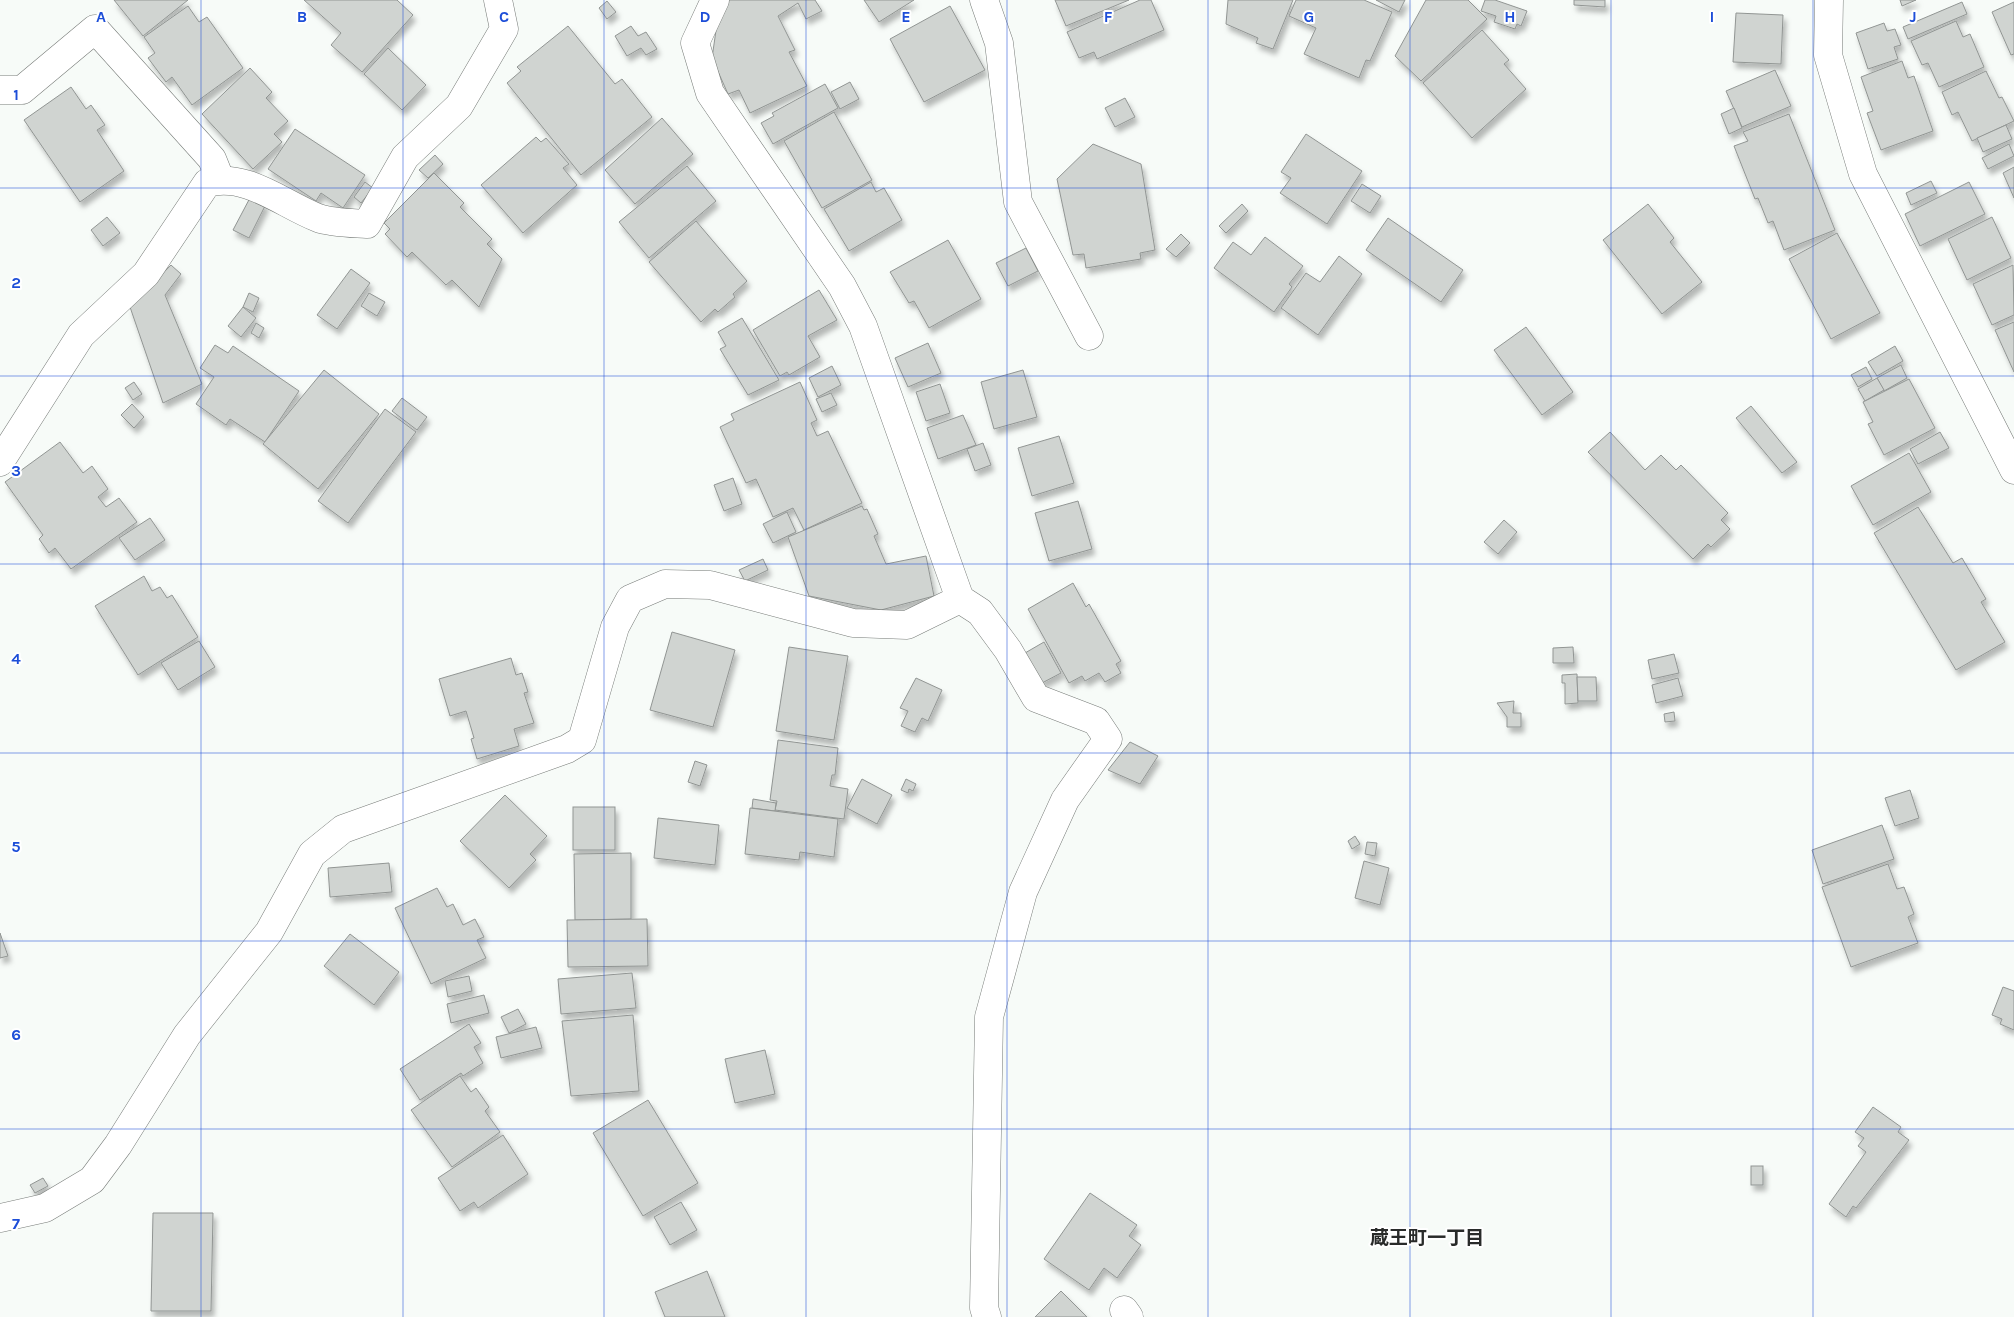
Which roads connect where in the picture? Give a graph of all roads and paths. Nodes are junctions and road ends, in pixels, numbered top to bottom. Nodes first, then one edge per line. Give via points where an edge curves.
1 (498, 0) edge
2 (715, 0) edge
3 (984, 0) edge
4 (1830, 0) edge
5 (0, 90) edge
6 (220, 179) junction
7 (1089, 336) dead end
8 (0, 462) edge
9 (2014, 470) edge
10 (960, 599) junction
11 (0, 1218) edge
12 (987, 1317) edge

1 - 6 street via 504,29 459,106 405,157 367,224 319,219 251,185
2 - 10 street via 695,43 710,93 842,286 862,326
3 - 7 street via 999,43 1018,202
4 - 9 street via 1828,55 1863,174
5 - 6 street via 22,90 95,29 212,158
6 - 8 street via 207,183 146,274 81,335
10 - 11 street via 907,626 853,623 710,585 665,584 630,599 615,628 582,740 567,749 343,829 312,854 269,932 187,1035 118,1145 92,1180 44,1208
10 - 12 street via 980,612 1008,650 1036,698 1096,721 1108,739 1065,800 1023,892 988,1016 984,1308

